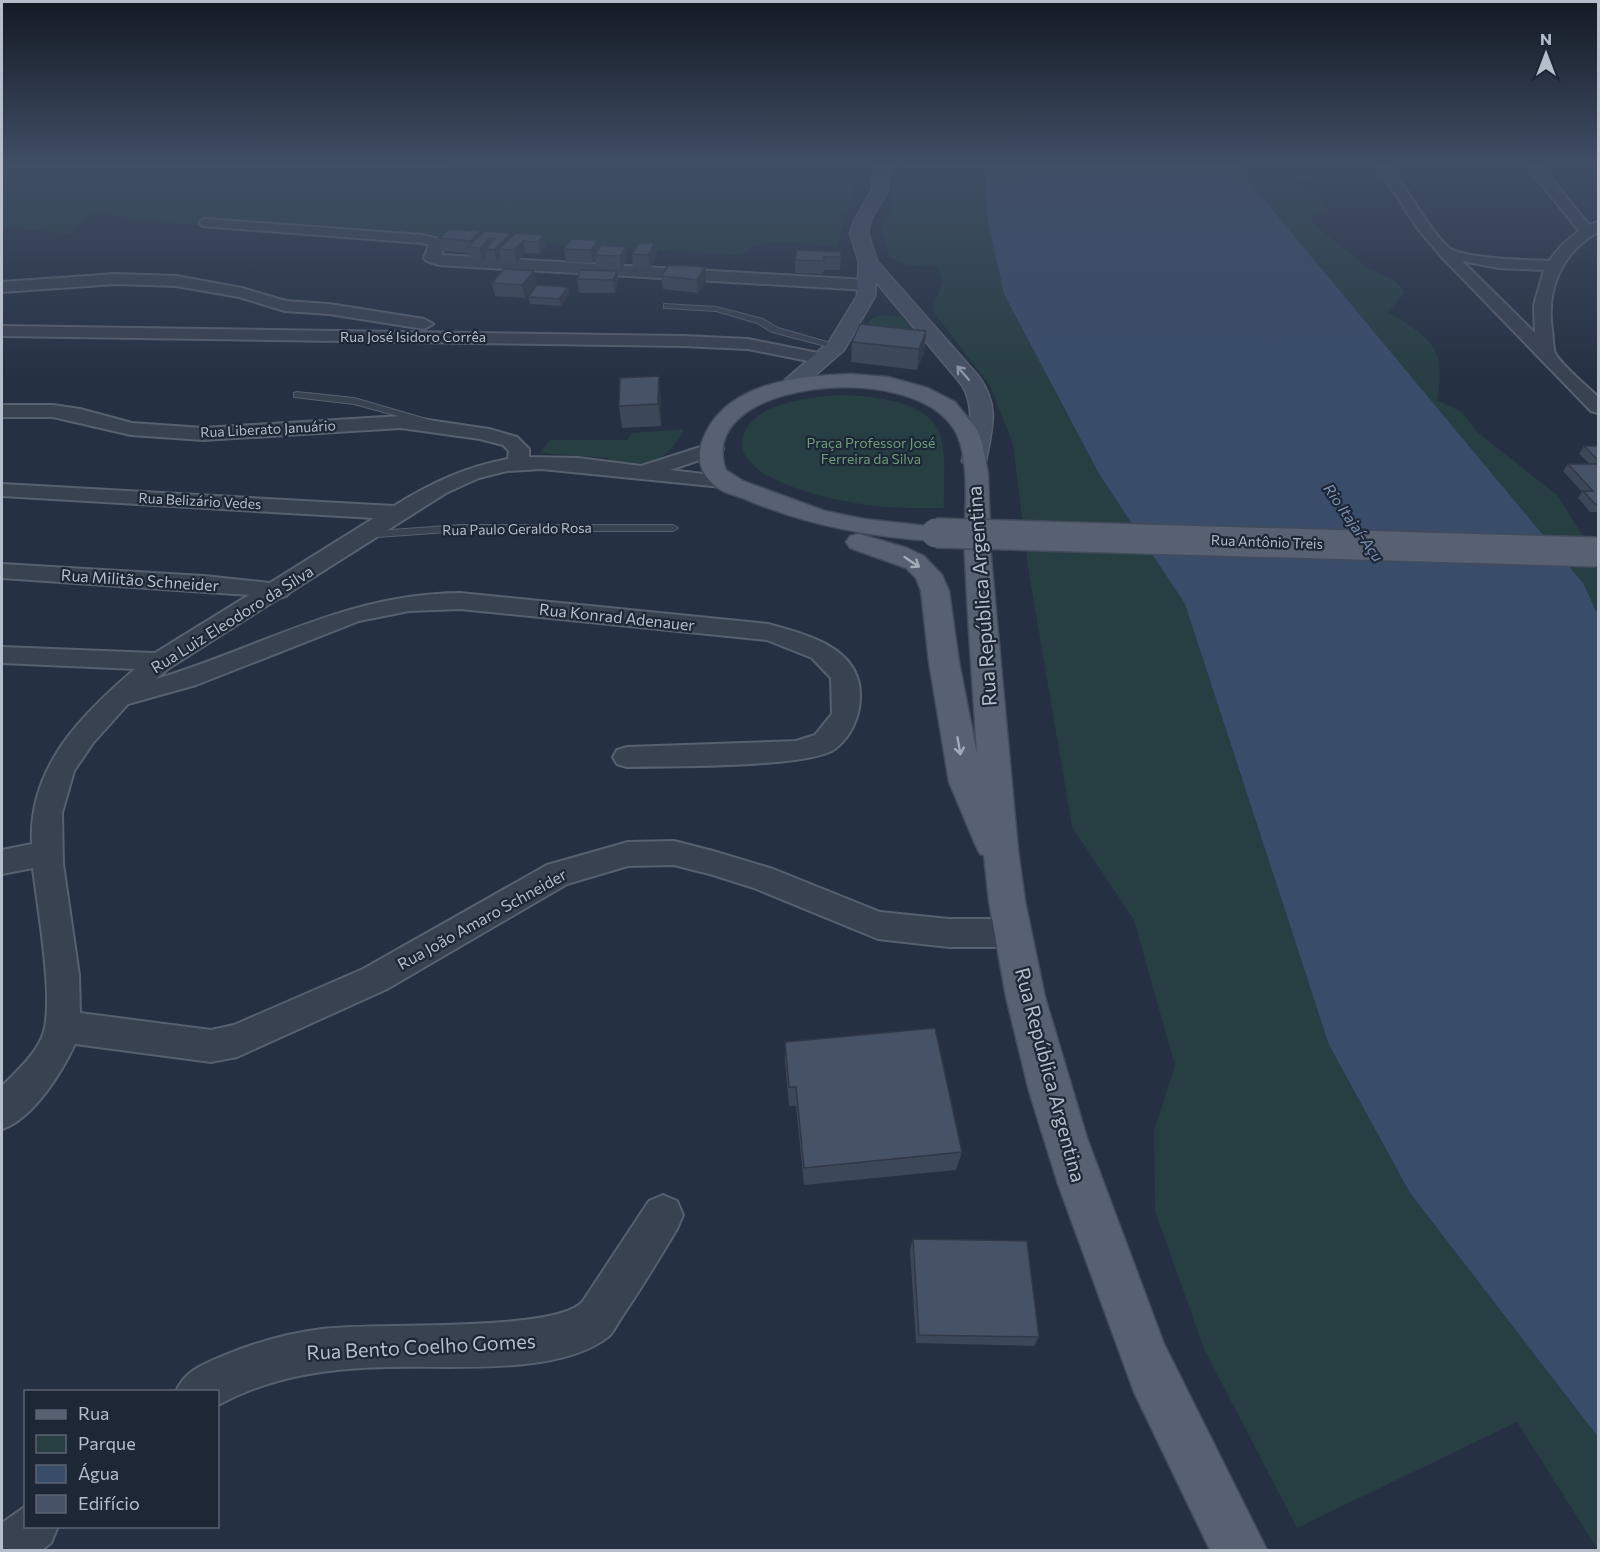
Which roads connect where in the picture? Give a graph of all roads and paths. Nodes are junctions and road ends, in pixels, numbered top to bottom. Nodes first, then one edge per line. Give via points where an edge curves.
1 (414, 238) edge
2 (861, 238) edge
3 (1434, 238) edge
4 (1580, 238) edge
5 (1446, 253) junction
6 (868, 262) junction
7 (1552, 266) junction
8 (867, 285) junction
9 (2, 287) edge
10 (667, 306) dead end
11 (861, 307) junction
12 (914, 313) junction
13 (2, 331) edge
14 (463, 338) junction
15 (830, 352) junction
16 (1546, 352) junction
17 (789, 386) junction
18 (297, 395) dead end
19 (1599, 407) edge
20 (2, 411) edge
21 (447, 427) junction
22 (712, 449) junction
23 (974, 461) junction
24 (518, 462) junction
25 (642, 472) junction
26 (723, 481) junction
27 (2, 490) edge
28 (399, 513) junction
29 (673, 528) dead end
30 (362, 535) junction
31 (1597, 552) edge
32 (2, 571) edge
33 (278, 591) junction
34 (2, 655) edge
35 (160, 662) junction
36 (119, 698) junction
37 (627, 757) dead end
38 (47, 853) junction
39 (2, 862) edge
40 (1003, 869) junction
41 (1013, 933) junction
42 (62, 1026) junction
43 (2, 1111) edge
44 (663, 1215) dead end
45 (201, 1390) edge
46 (33, 1528) edge
47 (7, 1551) edge
48 (1239, 1551) edge

1 - 8 street via 438,243 432,258 439,260
2 - 6 main road
3 - 5 street
4 - 7 street
5 - 7 street via 1499,263
5 - 16 street
6 - 8 main road
6 - 12 main road
7 - 16 street via 1541,308
8 - 11 main road
9 - 14 street via 116,279 176,281 242,293 285,306 329,309 438,327
10 - 15 lane via 726,312 760,321
11 - 12 main road via 892,304
11 - 15 main road
23 -> 12 main road via 983,416 981,399
13 - 14 street, Rua José Isidoro Corrêa
14 - 15 street, Rua José Isidoro Corrêa via 748,344
15 - 17 main road
16 - 19 street
17 - 22 main road, Rua República Argentina via 737,408 718,431
17 - 23 main road, Rua República Argentina via 837,380 872,382 921,393 958,418
18 - 21 lane via 354,401
20 - 21 street, Rua Liberato Januário via 53,411 131,429 202,434 401,422
21 - 24 street, Rua Liberato Januário via 510,441 519,449
22 - 25 street, Rua Luiz Eleodoro da Silva
22 - 26 main road via 712,466
23 - 40 main road, Rua República Argentina
24 - 25 street, Rua Luiz Eleodoro da Silva via 548,461
24 - 28 street, Rua Luiz Eleodoro da Silva via 459,476
25 - 26 street, Rua Luiz Eleodoro da Silva
26 - 31 main road, Rua Antônio Treis, bridge via 801,512 891,531
26 -> 40 main road via 729,494 756,511 898,554 915,562 928,575 935,591 966,782
27 - 28 street, Rua Belizário Vedes
28 - 30 street, Rua Luiz Eleodoro da Silva
29 - 30 lane, Rua Paulo Geraldo Rosa via 461,528
30 - 33 street, Rua Luiz Eleodoro da Silva
32 - 33 street, Rua Militão Schneider
33 - 35 street, Rua Luiz Eleodoro da Silva
34 - 35 street
35 - 36 street, Rua Luiz Eleodoro da Silva
36 - 37 street, Rua Konrad Adenauer via 155,691 342,619 386,607 450,602 768,632 794,639 825,655 844,678 846,716 825,742 796,751
36 - 38 street, Rua Luiz Eleodoro da Silva via 83,737 58,775 49,805
38 - 39 street
38 - 42 street, Rua Luiz Eleodoro da Silva via 64,969
40 - 41 main road, Rua República Argentina
41 - 42 street, Rua João Amaro Schneider via 949,933 878,925 762,878 713,863 674,853 628,854 558,874 375,979 237,1041 210,1046
41 - 48 main road, Rua República Argentina via 1038,1048 1079,1184 1156,1384
42 - 43 street, Rua Luiz Eleodoro da Silva via 59,1040 40,1069
44 - 45 street, Rua Bento Coelho Gomes via 594,1321 548,1339 508,1344 348,1347 288,1355 221,1376
46 - 47 street

